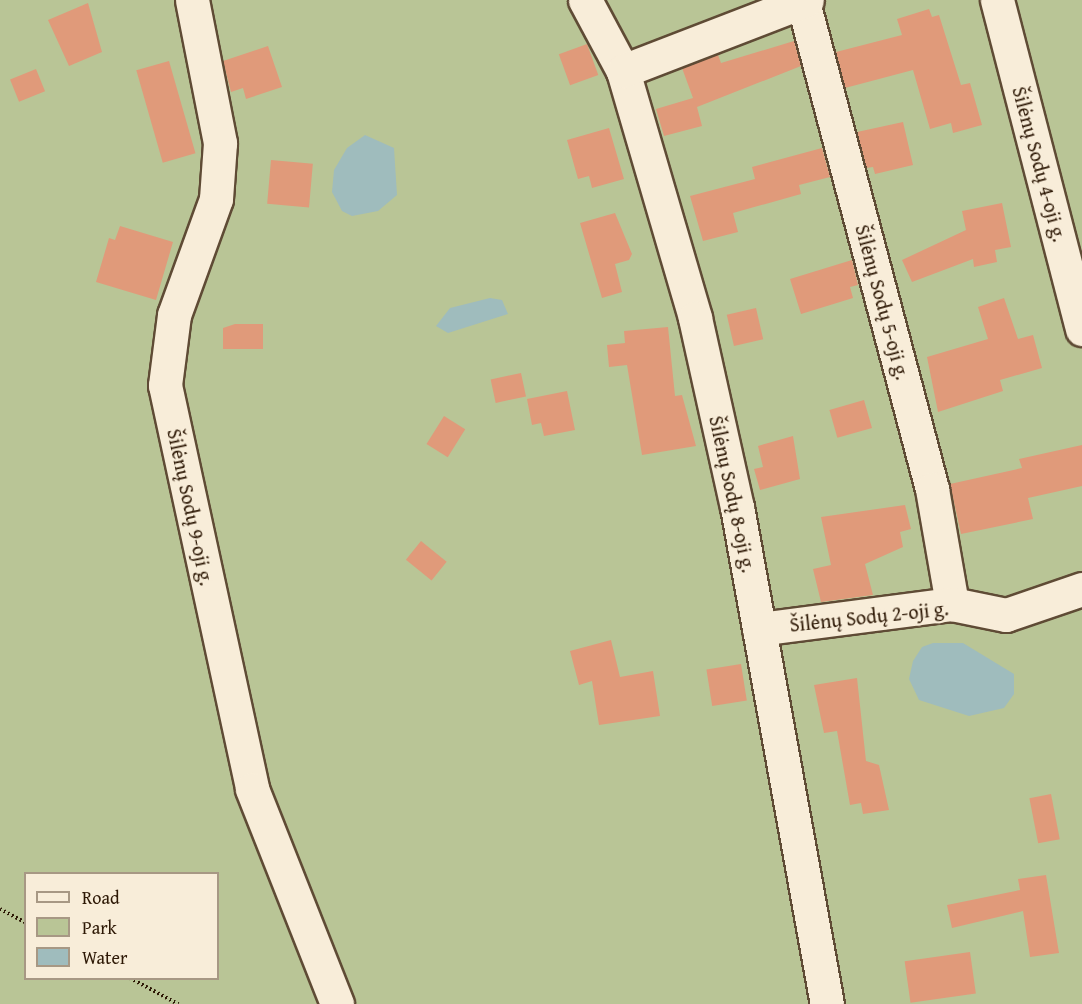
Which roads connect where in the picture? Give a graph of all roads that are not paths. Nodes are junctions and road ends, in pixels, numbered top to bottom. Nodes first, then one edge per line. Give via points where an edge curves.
1 (192, 0) edge
2 (585, 0) edge
3 (997, 0) edge
4 (805, 1) edge
5 (623, 71) junction
6 (1082, 329) edge
7 (1082, 589) edge
8 (952, 604) junction
9 (759, 629) junction
10 (337, 1004) edge
11 (827, 1004) edge

1 - 10 street, Šilėnų Sodų 9-oji g. via 220,143 216,200 174,315 165,385 252,789
2 - 5 street, Šilėnų Sodų 8-oji g.
3 - 6 street, Šilėnų Sodų 4-oji g.
4 - 5 street
4 - 8 street, Šilėnų Sodų 5-oji g. via 932,489
5 - 9 street, Šilėnų Sodų 8-oji g. via 695,318
7 - 8 street, Šilėnų Sodų 2-oji g. via 1006,615
8 - 9 street, Šilėnų Sodų 2-oji g.
9 - 11 street, Šilėnų Sodų 8-oji g.

